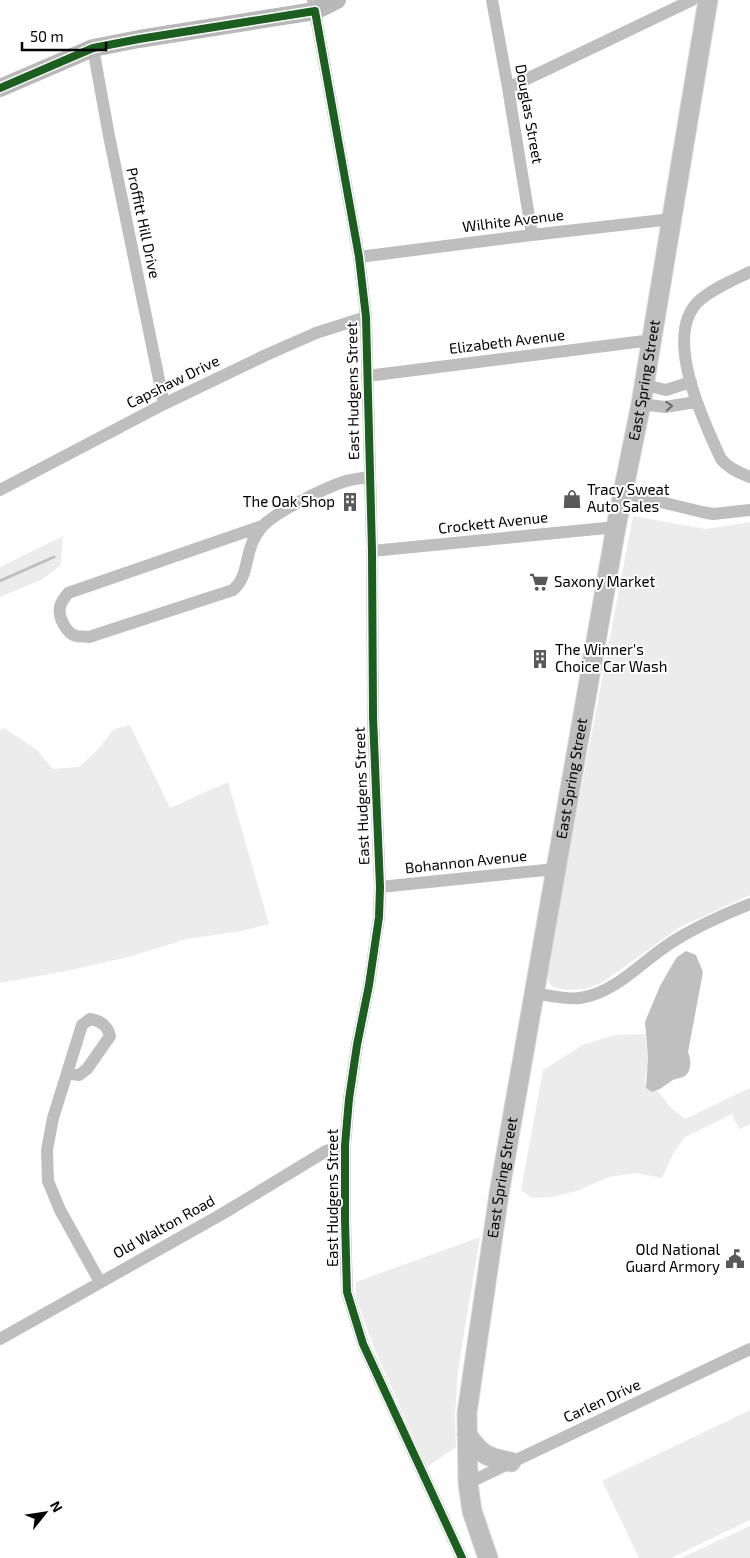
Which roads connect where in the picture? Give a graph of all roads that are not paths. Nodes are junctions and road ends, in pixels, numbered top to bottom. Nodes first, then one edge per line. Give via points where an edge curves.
1 (337, 0) edge
2 (492, 0) edge
3 (692, 0) edge
4 (708, 0) edge
5 (314, 5) edge
6 (93, 48) junction
7 (0, 88) edge
8 (508, 88) junction
9 (672, 219) junction
10 (532, 234) junction
11 (359, 257) junction
12 (750, 272) edge
13 (366, 317) junction
14 (652, 340) junction
15 (367, 376) junction
16 (691, 382) junction
17 (645, 385) junction
18 (696, 402) junction
19 (164, 404) junction
20 (642, 404) junction
21 (369, 477) junction
22 (750, 477) edge
23 (0, 490) edge
24 (624, 493) junction
25 (750, 510) edge
26 (262, 526) junction
27 (616, 527) junction
28 (372, 551) junction
29 (556, 869) junction
30 (380, 887) junction
31 (750, 904) edge
32 (534, 993) junction
33 (67, 1073) dead end
34 (345, 1145) junction
35 (100, 1282) junction
36 (0, 1339) edge
37 (750, 1349) edge
38 (467, 1435) junction
39 (511, 1462) junction
40 (468, 1483) junction
41 (462, 1558) edge
42 (488, 1558) edge

1 - 5 street
2 - 8 street, Douglas Street
3 - 8 street
4 - 9 main road, East Spring Street
5 - 6 street
5 - 11 street, East Hudgens Street
6 - 7 street
6 - 19 street, Proffitt Hill Drive
8 - 10 street, Douglas Street
9 - 10 street, Wilhite Avenue
9 - 14 main road, East Spring Street
10 - 11 street, Wilhite Avenue
11 - 13 street, East Hudgens Street
12 - 16 street via 725,283 699,301 689,316 683,332
13 - 15 street, East Hudgens Street
13 - 19 street, Capshaw Drive via 316,333
14 - 15 street, Elizabeth Avenue
14 - 17 main road, East Spring Street
15 - 21 street, East Hudgens Street
16 - 17 street via 666,390
16 - 18 street
17 - 20 main road, East Spring Street
20 -> 18 street via 665,407
18 - 22 street via 721,459 736,472
19 - 23 street, Capshaw Drive
20 - 24 main road, East Spring Street
21 - 26 street via 321,491
21 - 28 street, East Hudgens Street
24 - 25 street via 713,514
24 - 27 main road, East Spring Street
26 - 26 street via 248,553 244,576 233,590 88,637 76,636 66,629 61,619 59,608 68,593
27 - 28 street, Crockett Avenue
27 - 29 main road, East Spring Street
28 - 30 street, East Hudgens Street via 373,717
29 - 30 street, Bohannon Avenue
29 - 32 main road, East Spring Street
30 - 34 street, East Hudgens Street via 379,917 355,1054
31 - 32 street via 676,939 620,982 600,993 578,998
32 - 38 main road, East Spring Street via 498,1200 467,1413
33 - 35 street via 47,1150 48,1180 60,1210
34 - 35 street, Old Walton Road via 326,1151
34 - 41 street, East Hudgens Street via 347,1292 363,1344
35 - 36 street, Old Walton Road
37 - 39 street, Carlen Drive
38 - 39 main road via 488,1457
38 - 40 main road, East Spring Street
39 - 40 street, Carlen Drive
40 - 42 main road, East Spring Street via 472,1511

